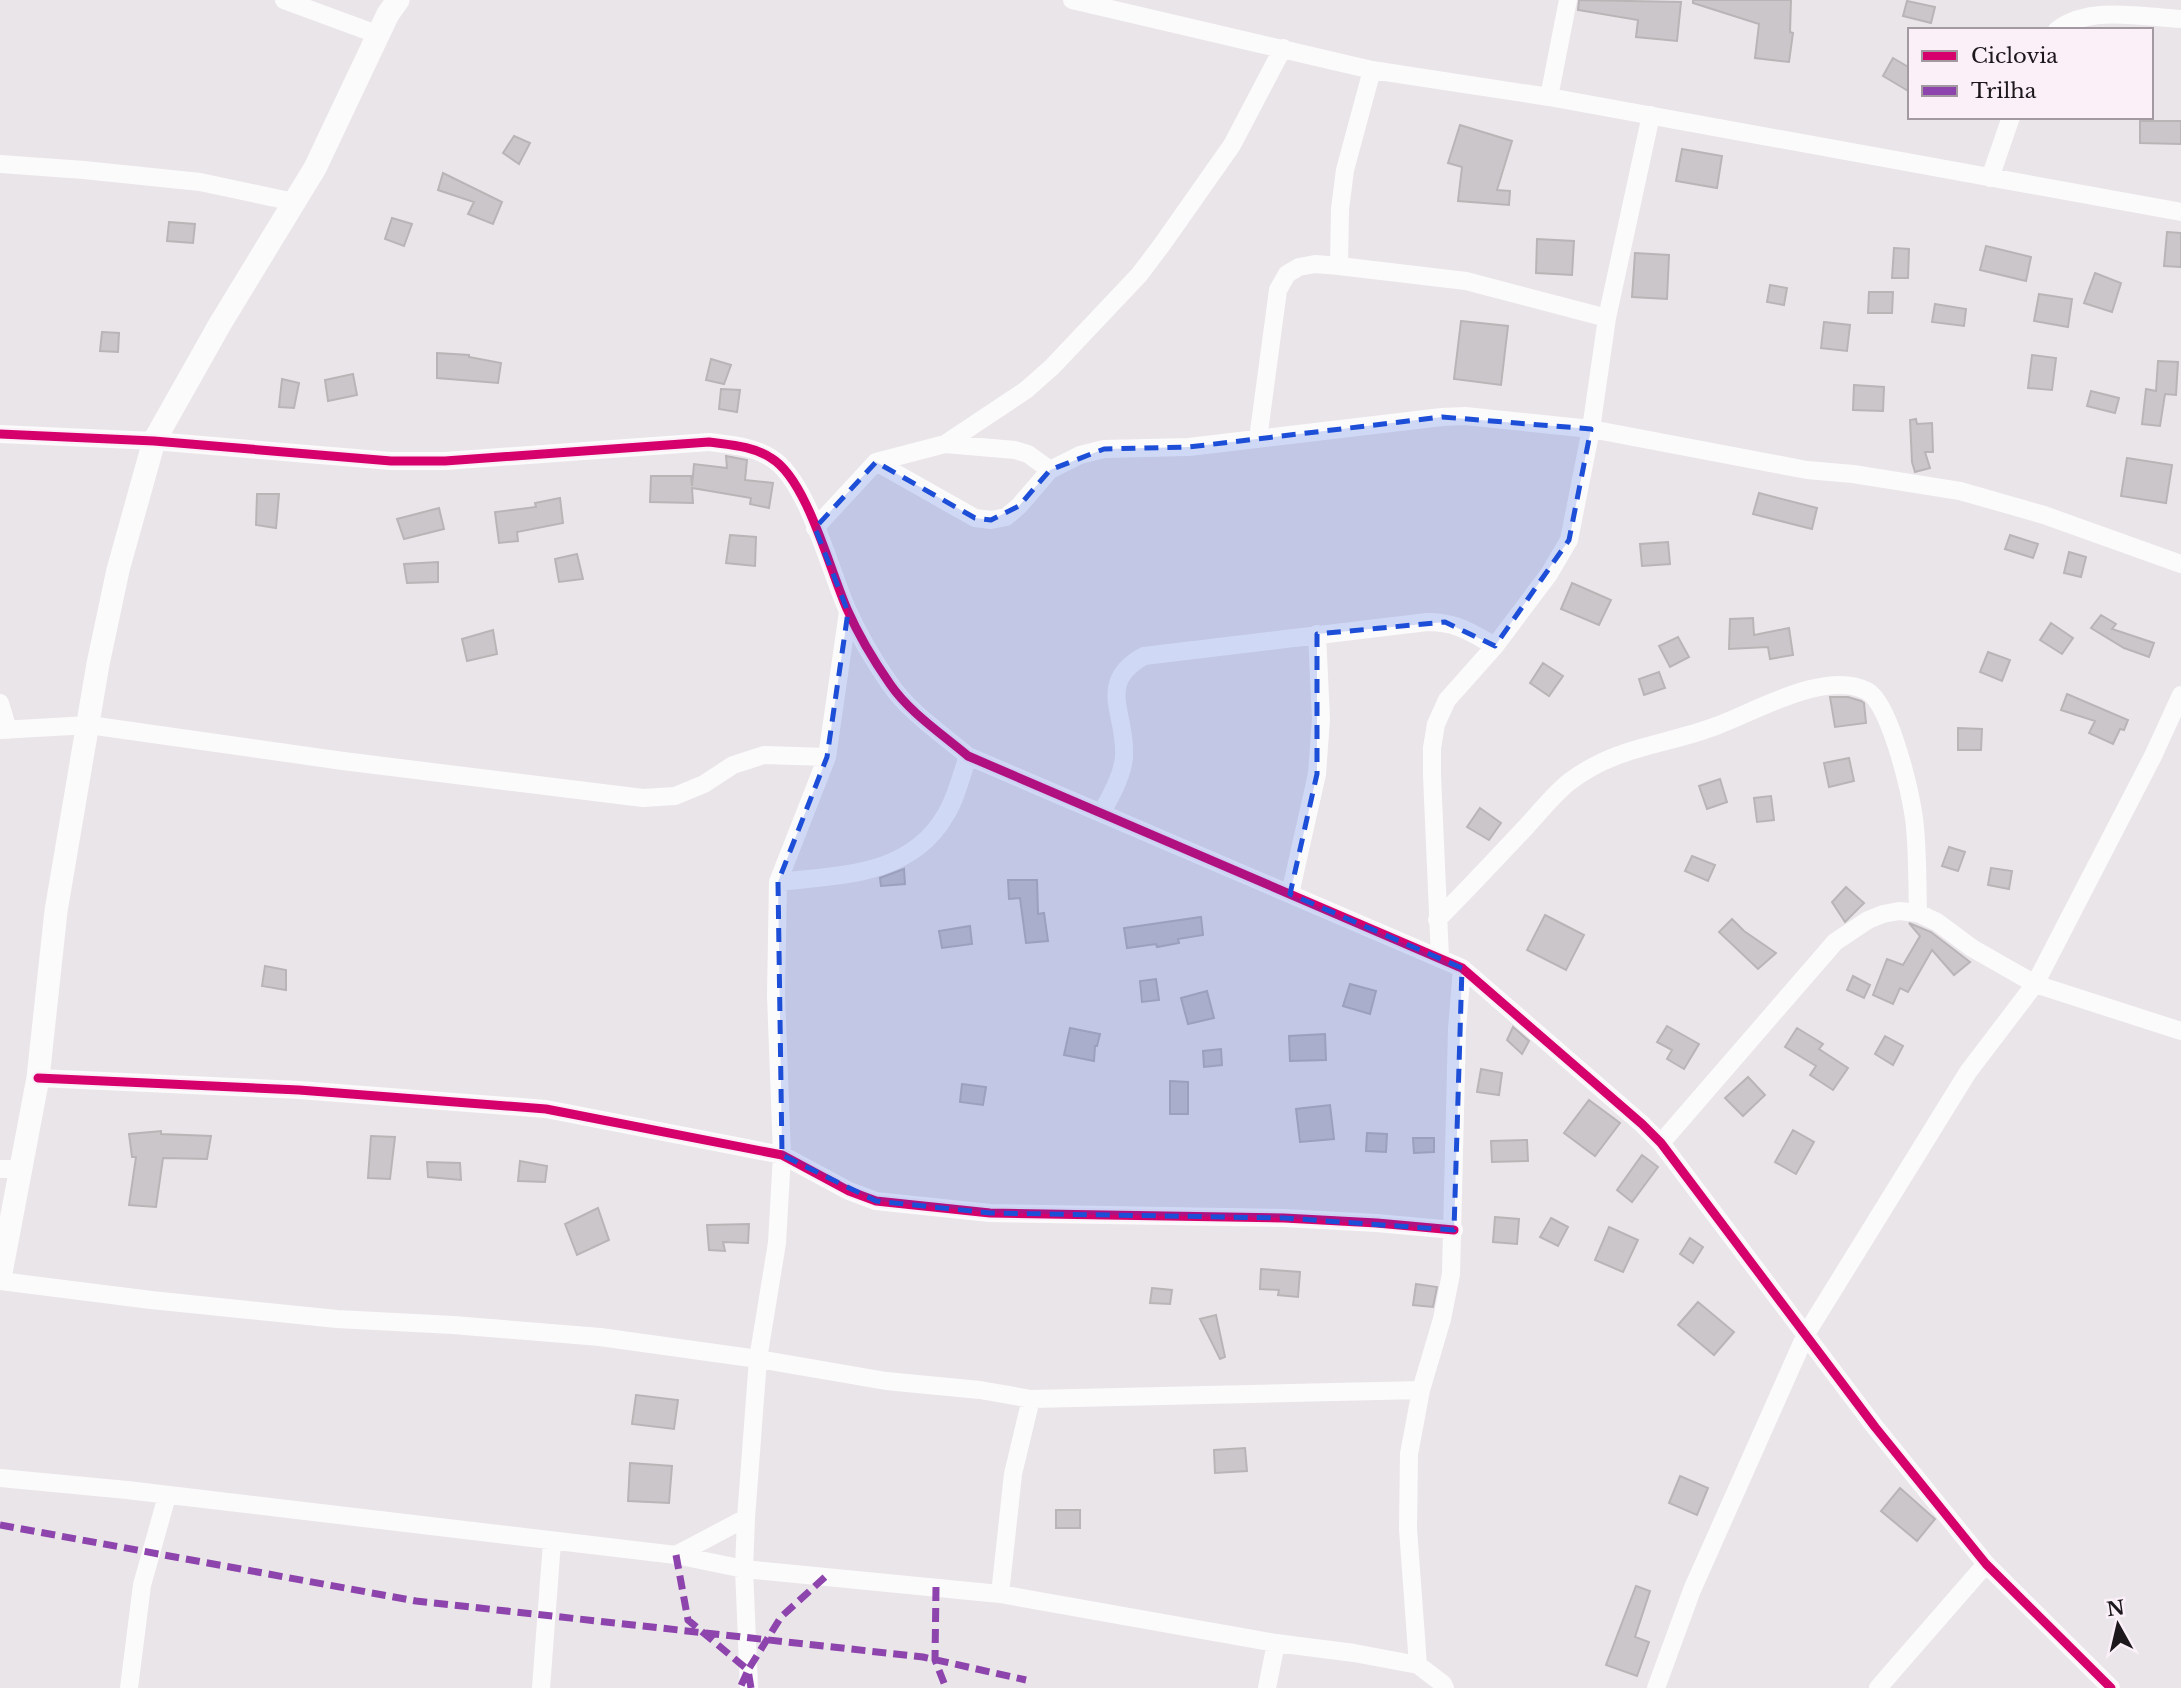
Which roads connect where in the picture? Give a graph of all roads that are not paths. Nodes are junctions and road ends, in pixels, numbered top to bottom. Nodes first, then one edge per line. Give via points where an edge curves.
1 (284, 0) edge
2 (398, 0) edge
3 (1072, 0) edge
4 (1568, 0) edge
5 (2181, 19) edge
6 (2059, 28) edge
7 (379, 35) junction
8 (1283, 48) junction
9 (1372, 70) junction
10 (1549, 97) junction
11 (1651, 115) junction
12 (2010, 119) edge
13 (0, 164) edge
14 (1990, 178) junction
15 (294, 202) junction
16 (2181, 212) edge
17 (1339, 266) junction
18 (1607, 318) junction
19 (1591, 429) junction
20 (0, 434) edge
21 (1258, 439) junction
22 (154, 441) junction
23 (945, 444) junction
24 (876, 462) junction
25 (1050, 470) junction
26 (815, 528) junction
27 (2181, 564) edge
28 (848, 612) junction
29 (1317, 634) junction
30 (1495, 646) junction
31 (2181, 695) edge
32 (0, 703) edge
33 (89, 725) junction
34 (4, 730) edge
35 (968, 756) junction
36 (827, 757) junction
37 (1102, 813) junction
38 (778, 882) junction
39 (1290, 894) junction
40 (1918, 913) junction
41 (1437, 920) junction
42 (1440, 958) junction
43 (1462, 968) junction
44 (2035, 984) junction
45 (2181, 1031) edge
46 (38, 1079) junction
47 (1661, 1143) junction
48 (782, 1155) junction
49 (11, 1169) edge
50 (1454, 1230) junction
51 (0, 1279) edge
52 (1806, 1334) junction
53 (758, 1359) junction
54 (1421, 1390) junction
55 (1031, 1399) junction
56 (0, 1478) edge
57 (167, 1496) junction
58 (746, 1518) junction
59 (552, 1542) junction
60 (676, 1555) junction
61 (1986, 1564) junction
62 (744, 1569) junction
63 (1000, 1594) junction
64 (1276, 1643) junction
65 (1418, 1665) junction
66 (129, 1688) edge
67 (541, 1688) edge
68 (749, 1688) edge
69 (1267, 1688) edge
70 (1445, 1688) edge
71 (1656, 1688) edge
72 (1878, 1688) edge
73 (2111, 1688) edge

1 - 7 street
2 - 7 street
3 - 8 street
4 - 10 street
5 - 6 street via 2100,15 2068,21
7 - 15 street
8 - 9 street
8 - 23 street via 1232,145 1139,275 1052,368
9 - 10 street
9 - 17 street via 1345,170
10 - 11 street
11 - 14 street
11 - 18 street
12 - 14 street
13 - 15 street via 200,183
14 - 16 street
15 - 22 street
17 - 18 street via 1466,281
17 - 21 street via 1299,267 1287,274 1278,290
18 - 19 street
19 - 21 street via 1465,416
19 - 27 street via 1807,470 1960,491 2044,514
19 - 30 street via 1569,540
20 - 22 street
21 - 25 street via 1189,447 1104,449
22 - 26 street via 391,461 709,442 751,448 773,458 801,493
22 - 33 street via 118,570
23 - 24 street
23 - 25 street via 1016,450
24 - 25 street via 975,518 991,520 1006,517 1019,506
24 - 26 street
26 - 28 street
28 - 35 street via 890,685
28 - 36 street
29 - 30 street via 1445,622
29 - 37 street via 1144,656 1127,665 1118,681 1116,700 1123,740 1122,772
29 - 39 street via 1321,719 1317,774
30 - 41 street via 1447,700 1436,724 1432,775
31 - 44 street
32 - 34 street
33 - 34 street
33 - 36 street via 643,799 675,796 733,765 764,755
33 - 46 street via 56,911
35 - 37 street
35 - 38 street via 947,814 932,836 902,859 867,872
36 - 38 street
37 - 39 street
38 - 48 street via 776,995
39 - 42 street
40 - 41 street via 1914,817 1900,757 1884,710 1868,691 1844,686 1786,696 1716,727 1631,749 1591,766 1566,785
40 - 44 street
40 - 47 street via 1883,914 1835,942
41 - 42 street
42 - 43 street
43 - 47 street
43 - 50 street
44 - 45 street
44 - 52 street via 1968,1072
46 - 48 street via 299,1090 546,1109
46 - 49 street
47 - 52 street
48 - 50 street via 876,1201 990,1213 1284,1218
48 - 53 street via 777,1242
49 - 51 street
50 - 54 street via 1442,1319
51 - 53 street via 337,1319 600,1337
52 - 61 street
52 - 71 street via 1692,1590
53 - 55 street
53 - 58 street
54 - 55 street
54 - 65 street via 1408,1479
55 - 63 street via 1013,1474
56 - 57 street
57 - 59 street
57 - 66 street via 142,1585
58 - 60 street
58 - 62 street
59 - 60 street
59 - 67 street
60 - 62 street
61 - 72 street
61 - 73 street
62 - 63 street
62 - 68 street
63 - 64 street
64 - 65 street
64 - 69 street
65 - 70 street

